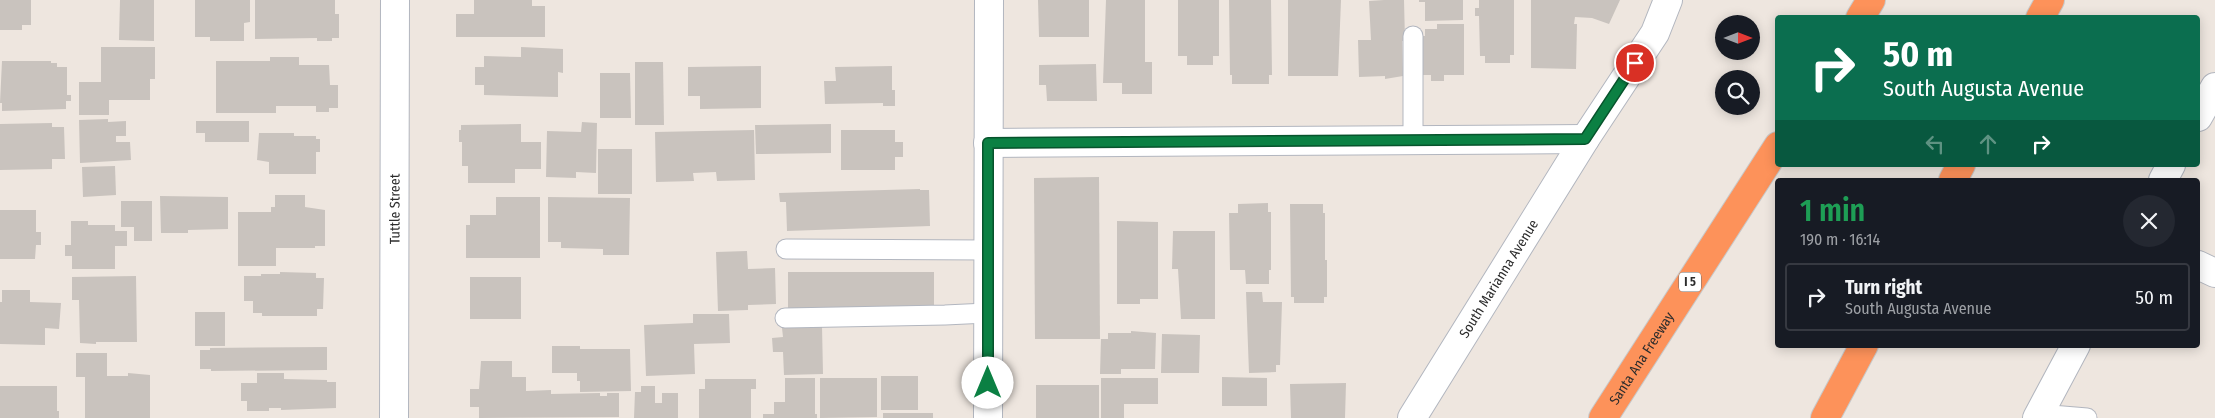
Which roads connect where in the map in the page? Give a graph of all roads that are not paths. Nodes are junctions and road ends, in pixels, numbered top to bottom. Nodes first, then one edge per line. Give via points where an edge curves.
1 (395, 0) edge
2 (989, 0) edge
3 (1668, 0) edge
4 (1871, 0) edge
5 (2050, 0) edge
6 (1862, 15) edge
7 (2042, 15) edge
8 (1413, 36) dead end
9 (2215, 87) edge
10 (2200, 113) edge
11 (1585, 139) junction
12 (1413, 141) junction
13 (988, 143) junction
14 (1775, 151) edge
15 (786, 249) dead end
16 (987, 250) junction
17 (2200, 266) edge
18 (2215, 273) edge
19 (987, 313) junction
20 (785, 318) dead end
21 (1862, 348) edge
22 (2074, 348) edge
23 (2038, 416) edge
24 (394, 418) edge
25 (988, 418) edge
26 (1412, 418) edge
27 (1603, 418) edge
28 (1824, 418) edge
29 (2087, 418) edge

1 - 24 street, Tuttle Street
2 - 13 street
3 - 11 street, South Marianna Avenue via 1655,33
4 - 6 highway
5 - 7 highway
8 - 12 lane
9 - 10 street
11 - 12 street
11 - 26 street, South Marianna Avenue
12 - 13 street
13 - 16 street
14 - 27 highway, Santa Ana Freeway / I 5
15 - 16 lane
16 - 19 street
17 - 18 street
19 - 20 lane
19 - 25 street
21 - 28 highway
22 - 23 street
23 - 29 lane

